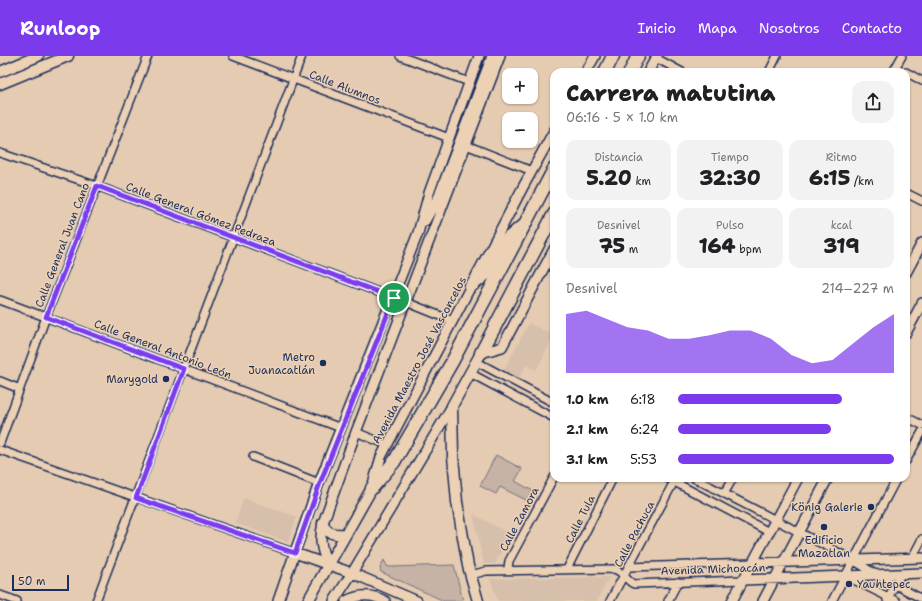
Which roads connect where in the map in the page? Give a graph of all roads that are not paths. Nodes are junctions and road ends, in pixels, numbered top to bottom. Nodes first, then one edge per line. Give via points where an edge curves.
1 (38, 56) edge
2 (68, 56) edge
3 (148, 56) edge
4 (233, 56) edge
5 (302, 56) edge
6 (400, 56) edge
7 (479, 56) edge
8 (492, 56) edge
9 (500, 56) edge
10 (595, 56) edge
11 (613, 56) edge
12 (638, 56) edge
13 (777, 56) edge
14 (902, 56) edge
15 (656, 57) edge
16 (588, 68) edge
17 (607, 68) edge
18 (632, 68) edge
19 (650, 68) edge
20 (675, 68) edge
21 (771, 68) edge
22 (895, 68) edge
23 (1, 71) edge
24 (910, 74) edge
25 (294, 79) junction
26 (922, 81) edge
27 (469, 82) junction
28 (1, 86) edge
29 (449, 138) junction
30 (550, 138) edge
31 (466, 145) junction
32 (0, 153) edge
33 (532, 171) junction
34 (550, 177) edge
35 (97, 186) junction
36 (910, 195) edge
37 (922, 201) edge
38 (550, 222) edge
39 (525, 224) junction
40 (418, 233) junction
41 (234, 238) junction
42 (922, 243) edge
43 (550, 257) edge
44 (910, 266) edge
45 (471, 286) junction
46 (394, 298) junction
47 (0, 300) edge
48 (406, 302) junction
49 (922, 303) edge
50 (46, 317) junction
51 (453, 321) junction
52 (910, 326) edge
53 (479, 357) junction
54 (184, 369) junction
55 (470, 373) junction
56 (0, 381) edge
57 (20, 388) junction
58 (550, 401) edge
59 (452, 406) junction
60 (550, 416) edge
61 (910, 419) edge
62 (922, 425) edge
63 (341, 428) junction
64 (356, 432) junction
65 (922, 432) edge
66 (0, 443) edge
67 (387, 444) junction
68 (0, 450) edge
69 (910, 454) edge
70 (254, 457) dead end
71 (551, 482) edge
72 (612, 482) edge
73 (674, 482) edge
74 (679, 482) edge
75 (702, 482) edge
76 (731, 482) edge
77 (796, 482) edge
78 (826, 482) edge
79 (895, 482) edge
80 (320, 483) junction
81 (372, 488) junction
82 (724, 494) junction
83 (136, 498) junction
84 (775, 520) junction
85 (323, 523) junction
86 (769, 532) junction
87 (799, 533) junction
88 (346, 534) junction
89 (922, 539) edge
90 (295, 553) junction
91 (912, 558) junction
92 (922, 558) edge
93 (853, 560) junction
94 (783, 562) junction
95 (753, 563) junction
96 (328, 564) junction
97 (629, 567) junction
98 (567, 569) junction
99 (511, 570) junction
100 (352, 573) junction
101 (922, 573) edge
102 (901, 574) junction
103 (471, 575) junction
104 (624, 575) junction
105 (876, 575) junction
106 (846, 576) junction
107 (775, 579) junction
108 (743, 580) junction
109 (678, 582) junction
110 (895, 584) junction
111 (0, 595) edge
112 (888, 599) edge
113 (922, 599) edge
114 (17, 601) edge
115 (96, 601) edge
116 (278, 601) edge
117 (308, 601) edge
118 (334, 601) edge
119 (346, 601) edge
120 (385, 601) edge
121 (417, 601) edge
122 (478, 601) edge
123 (610, 601) edge
124 (668, 601) edge
125 (732, 601) edge
126 (763, 601) edge
127 (832, 601) edge
128 (896, 601) edge

1 - 23 main road
2 - 28 main road
3 - 35 street, Calle General Juan Cano
4 - 25 street, Calle Alumnos
5 - 25 street
6 - 27 street
7 - 27 street
8 - 40 street via 438,198
9 - 31 street
10 - 16 street
11 - 17 highway
12 - 18 highway
13 - 21 street
14 - 22 street
15 - 19 street
15 - 20 street
23 - 28 street
24 - 26 street
25 - 29 street, Calle Alumnos
25 - 41 street
27 - 29 street
29 - 40 street
30 - 33 street, Avenida Maestro José Vasconcelos
31 - 33 street
31 - 48 street
32 - 35 street, Calle General Gómez Pedraza
33 - 45 street, Avenida Maestro José Vasconcelos
34 - 39 highway
35 - 41 street, Calle General Gómez Pedraza
35 - 50 street, Calle General Juan Cano
36 - 37 street
38 - 53 highway
39 - 45 highway via 506,240 488,272
39 - 81 highway via 452,362 394,462
40 - 46 street
41 - 46 street, Calle General Gómez Pedraza
41 - 54 street
42 - 44 street
43 - 53 street via 502,347
45 - 51 street, Avenida Maestro José Vasconcelos
46 - 63 street
47 - 50 street, Calle General Antonio León
48 - 51 street
48 - 64 street
49 - 52 street
50 - 54 street, Calle General Antonio León
50 - 57 street, Calle General Juan Cano
51 - 67 street, Avenida Maestro José Vasconcelos
53 - 55 main road
53 - 58 street
54 - 63 street, Calle General Antonio León
54 - 83 street
55 - 59 main road
55 - 60 street
56 - 57 street
57 - 66 street, Calle General Juan Cano
59 - 100 street
59 - 103 main road via 456,489 462,537
61 - 62 street
63 - 80 street
64 - 67 street
64 - 85 street
65 - 69 street
67 - 81 street, Avenida Maestro José Vasconcelos
68 - 83 street
70 - 80 street
71 - 99 street, Calle Zamora via 509,561 508,568
72 - 98 street, Calle Tula
73 - 97 street, Calle Pachuca
74 - 86 street
75 - 82 street
76 - 82 street
77 - 84 street
78 - 87 street
79 - 93 street
80 - 90 street
81 - 88 main road, Avenida Maestro José Vasconcelos
82 - 84 street
83 - 90 street
83 - 115 street
84 - 86 street
84 - 87 street
85 - 88 main road via 326,530 332,534
85 - 96 street via 320,544
86 - 95 street
87 - 93 street
87 - 94 street
88 - 96 main road, Avenida Maestro José Vasconcelos
89 - 91 street
90 - 96 street
90 - 116 street
91 - 92 street, Avenida Michoacán
91 - 93 street, Avenida Michoacán
93 - 94 street, Avenida Michoacán
93 - 105 street
93 - 106 street
94 - 95 street, Avenida Michoacán
94 - 107 street
95 - 97 street, Avenida Michoacán
95 - 108 street
96 - 100 street
96 - 117 main road, Avenida Maestro José Vasconcelos
97 - 104 street, Calle Pachuca
98 - 99 street, Avenida Michoacán
98 - 104 street, Avenida Michoacán via 614,569
99 - 103 street, Avenida Michoacán via 486,571
100 - 118 street
100 - 121 street
101 - 102 street, Avenida Michoacán
102 - 105 street, Avenida Michoacán
102 - 110 street
103 - 122 main road
104 - 109 street, Avenida Michoacán via 634,584
104 - 123 street, Calle Pachuca
105 - 106 street, Avenida Michoacán
105 - 110 street
106 - 107 street, Avenida Michoacán
106 - 112 street
106 - 127 street
107 - 108 street, Avenida Michoacán
107 - 126 street
108 - 109 street, Avenida Michoacán
108 - 125 street
109 - 124 street
110 - 112 street
110 - 113 street
111 - 114 street
112 - 128 street
119 - 120 street via 366,595

